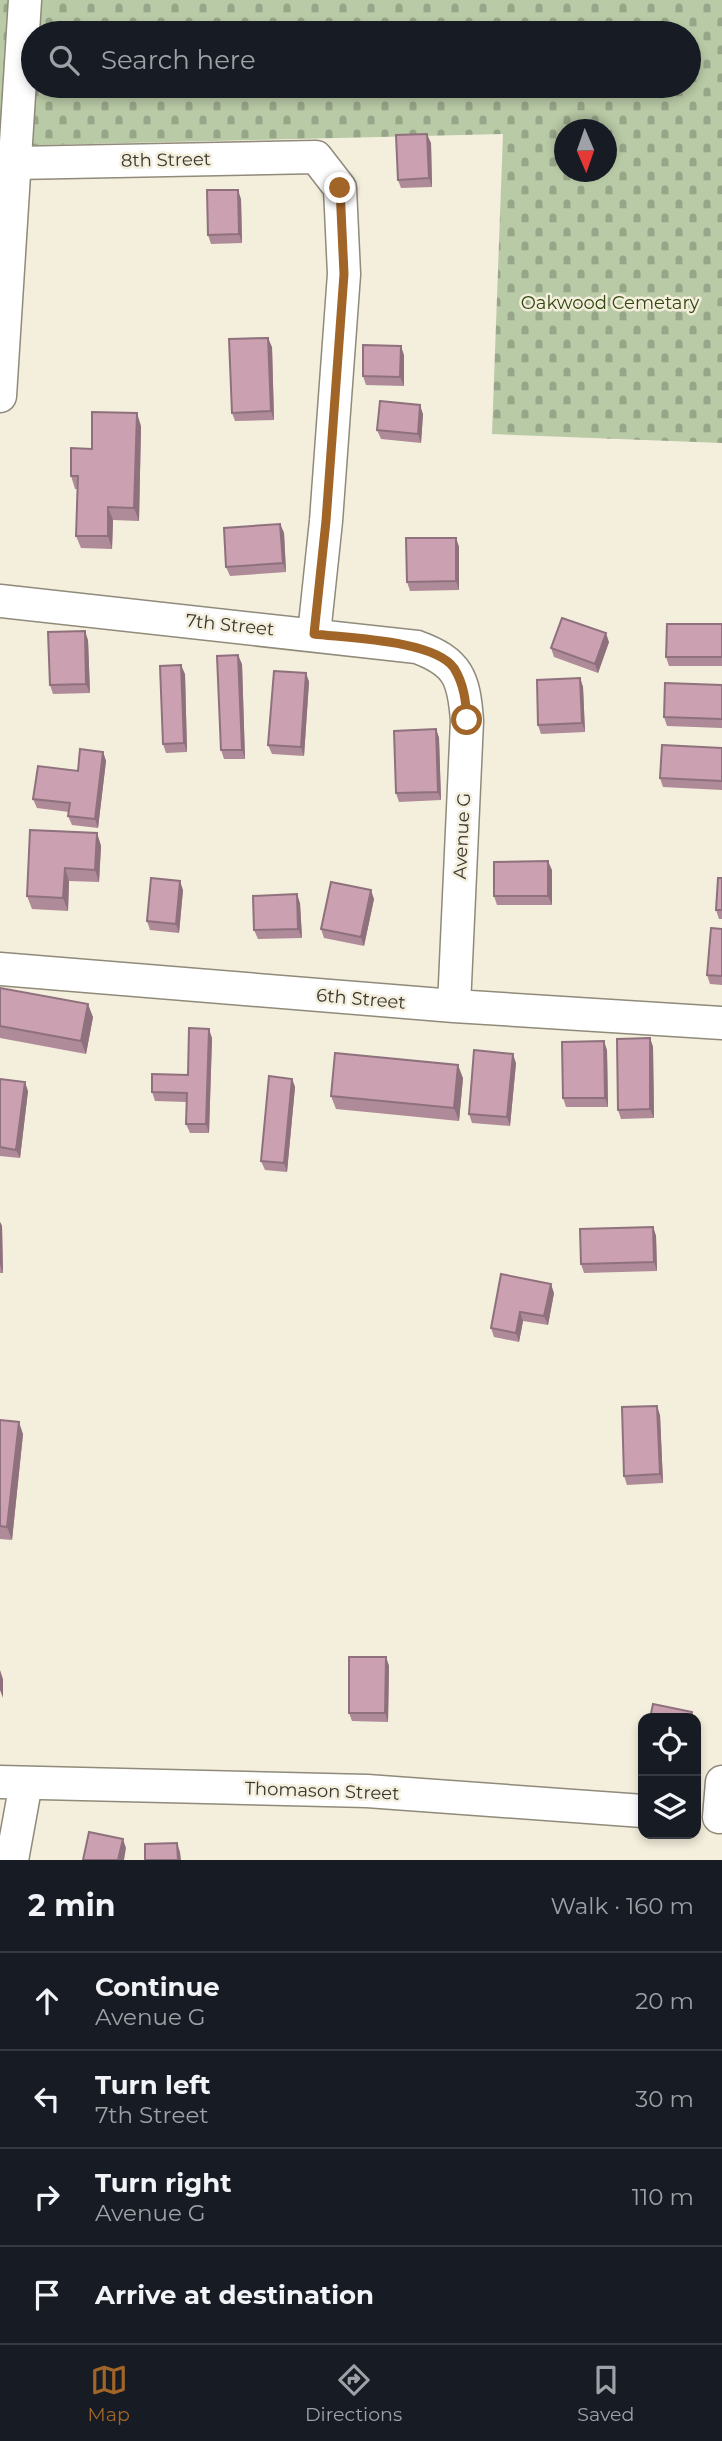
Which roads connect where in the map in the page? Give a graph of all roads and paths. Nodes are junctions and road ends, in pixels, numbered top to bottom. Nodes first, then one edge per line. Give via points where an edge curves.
1 (25, 0) edge
2 (24, 21) edge
3 (21, 72) edge
4 (16, 163) junction
5 (0, 396) edge
6 (0, 601) edge
7 (314, 634) junction
8 (453, 668) joint
9 (0, 969) edge
10 (454, 1006) junction
11 (722, 1023) edge
12 (722, 1782) edge
13 (13, 1783) edge
14 (638, 1811) edge
15 (712, 1816) edge
16 (12, 1860) edge

1 - 2 street
3 - 4 street
4 - 5 street
4 - 7 street, 8th Street via 316,157 340,188 344,274
6 - 7 street, 7th Street
7 - 8 street, 7th Street via 417,647 439,655
8 - 10 street, Avenue G via 465,694 467,720
9 - 10 street, 6th Street
10 - 11 street, 6th Street
12 - 15 street
13 - 14 street, Thomason Street via 367,1790
13 - 16 street

